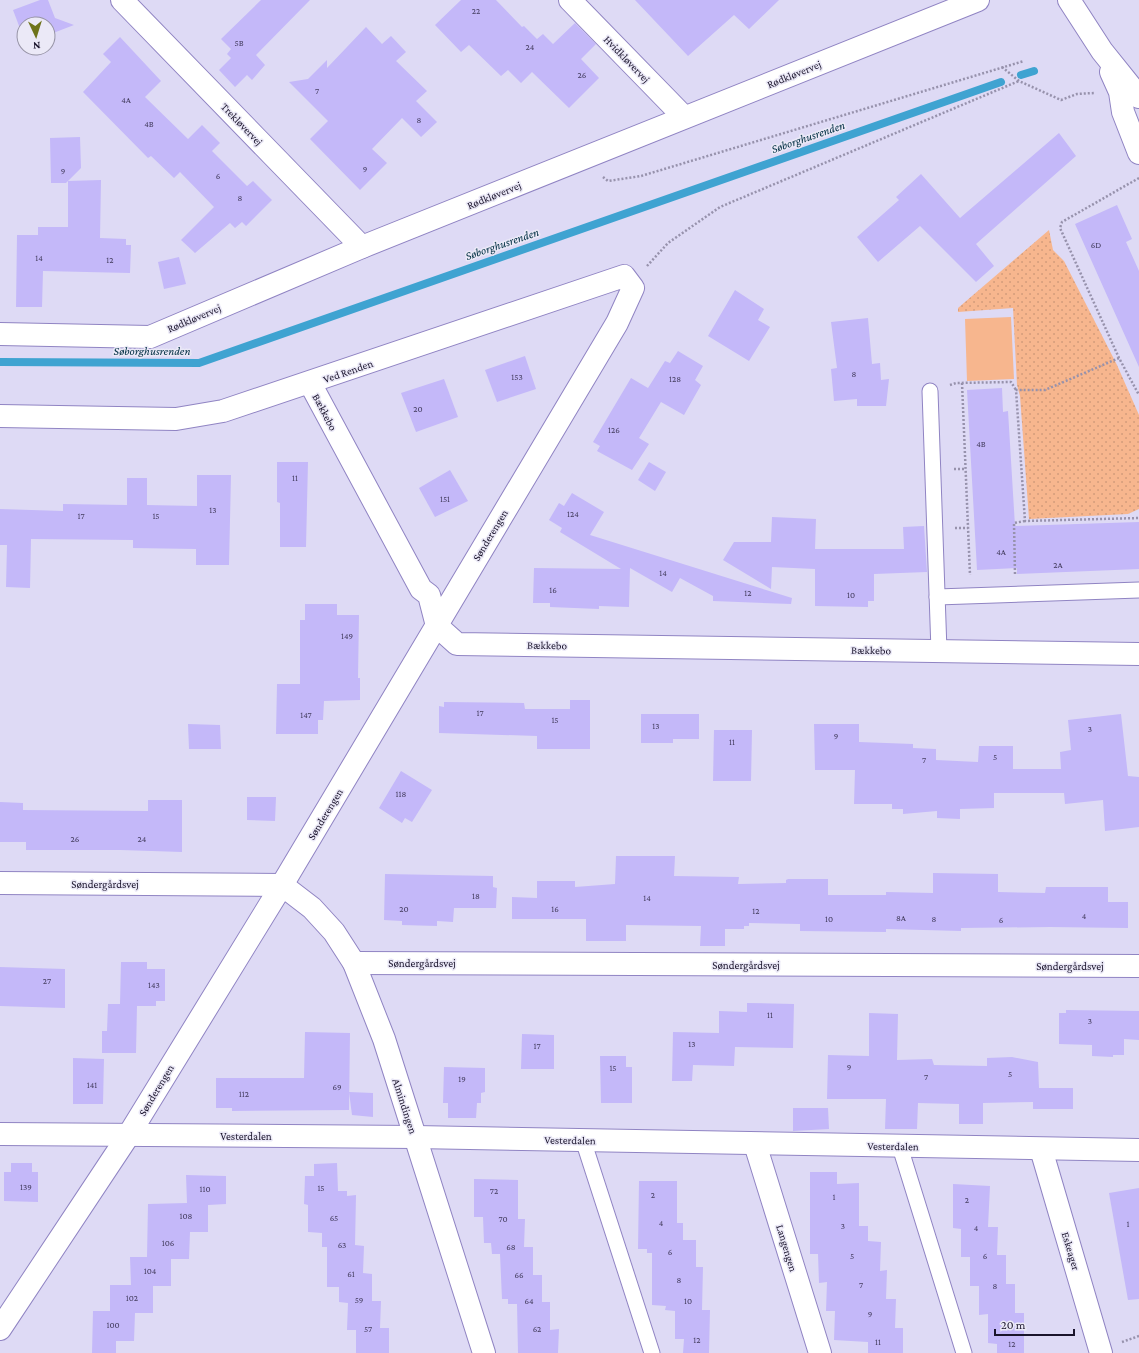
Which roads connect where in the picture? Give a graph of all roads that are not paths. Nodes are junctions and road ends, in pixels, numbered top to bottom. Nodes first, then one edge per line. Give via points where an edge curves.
1 (122, 0) edge
2 (570, 0) edge
3 (1069, 0) edge
4 (973, 1) edge
5 (1130, 95) edge
6 (684, 117) junction
7 (1139, 153) edge
8 (362, 247) junction
9 (633, 288) joint
10 (0, 334) edge
11 (310, 383) junction
12 (930, 391) road end
13 (0, 416) edge
14 (1139, 590) edge
15 (937, 597) junction
16 (436, 626) junction
17 (939, 651) junction
18 (1139, 654) edge
19 (0, 883) edge
20 (282, 885) junction
21 (354, 963) junction
22 (1139, 966) edge
23 (0, 1134) edge
24 (128, 1136) junction
25 (415, 1137) junction
26 (583, 1140) junction
27 (755, 1144) junction
28 (900, 1146) junction
29 (1041, 1148) junction
30 (1139, 1150) edge
31 (0, 1329) edge
32 (484, 1353) edge
33 (652, 1353) edge
34 (820, 1353) edge
35 (964, 1353) edge
36 (1102, 1353) edge

1 - 8 street, Trekløvervej
2 - 6 street, Hvidkløvervej
3 - 5 street
4 - 6 street, Rødkløvervej
5 - 7 street via 1123,112
6 - 8 street, Rødkløvervej via 583,160
8 - 10 street, Rødkløvervej via 150,337
9 - 11 street, Ved Renden via 624,276
9 - 16 street, Sønderengen via 617,323
11 - 13 street, Ved Renden via 223,412 176,419
11 - 16 street, Bækkebo via 420,589 429,595
12 - 15 lane
14 - 15 lane
15 - 17 lane
16 - 17 street, Bækkebo via 458,644
16 - 20 street, Sønderengen
17 - 18 street, Bækkebo
19 - 20 street, Søndergårdsvej
20 - 21 street, Almindingen via 312,908 334,932
20 - 24 street, Sønderengen
21 - 22 street, Søndergårdsvej
21 - 25 street, Almindingen via 384,1039
23 - 24 street, Vesterdalen
24 - 25 street, Vesterdalen
24 - 31 street, Sønderengen
25 - 26 street, Vesterdalen
25 - 32 street, Almindingen
26 - 27 street, Vesterdalen
26 - 33 lane
27 - 28 street, Vesterdalen
27 - 34 street, Langengen
28 - 29 street, Vesterdalen
28 - 35 lane
29 - 30 street, Vesterdalen
29 - 36 street, Eskeager

